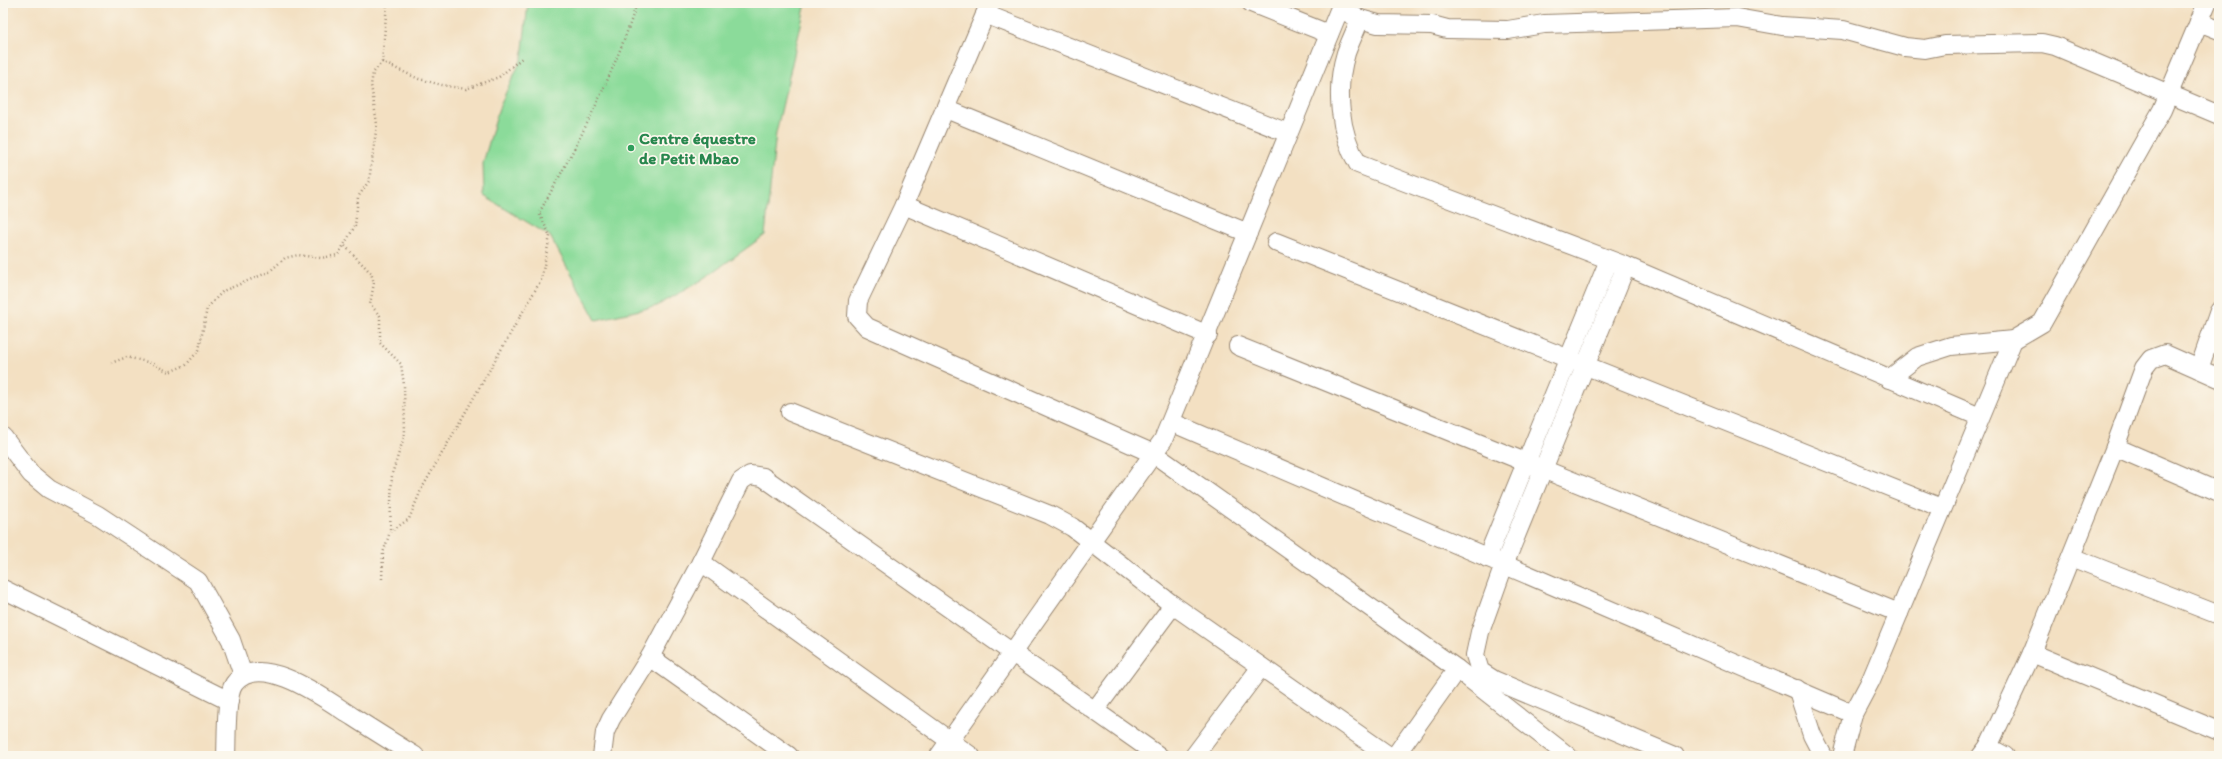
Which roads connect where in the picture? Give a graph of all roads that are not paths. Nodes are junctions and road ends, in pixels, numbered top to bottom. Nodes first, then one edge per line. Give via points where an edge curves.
1 (1251, 3) edge
2 (2207, 3) edge
3 (1341, 6) edge
4 (988, 8) edge
5 (1360, 19) junction
6 (2199, 22) junction
7 (2219, 30) edge
8 (1329, 34) junction
9 (2169, 94) junction
10 (946, 109) junction
11 (2219, 115) edge
12 (1288, 133) junction
13 (904, 205) junction
14 (1248, 234) junction
15 (1276, 242) dead end
16 (1609, 260) junction
17 (1626, 266) junction
18 (2219, 311) edge
19 (1208, 335) junction
20 (2012, 340) junction
21 (1238, 346) dead end
22 (1577, 362) junction
23 (2199, 369) junction
24 (2219, 378) edge
25 (1889, 379) junction
26 (790, 412) dead end
27 (1980, 418) junction
28 (1171, 422) junction
29 (3, 437) edge
30 (2115, 447) junction
31 (1154, 454) junction
32 (1535, 466) junction
33 (2219, 492) edge
34 (1942, 508) junction
35 (1090, 541) junction
36 (2071, 557) junction
37 (1487, 558) junction
38 (701, 562) junction
39 (1504, 565) junction
40 (3, 589) edge
41 (1173, 605) junction
42 (1898, 613) junction
43 (2219, 615) edge
44 (1012, 651) junction
45 (2032, 653) junction
46 (650, 656) junction
47 (1261, 667) junction
48 (1457, 669) junction
49 (243, 675) junction
50 (1797, 690) junction
51 (229, 701) junction
52 (1095, 710) junction
53 (1853, 714) junction
54 (2219, 731) edge
55 (950, 741) junction
56 (1984, 751) edge
57 (226, 756) edge
58 (415, 756) edge
59 (603, 756) edge
60 (789, 756) edge
61 (939, 756) edge
62 (972, 756) edge
63 (1159, 756) edge
64 (1194, 756) edge
65 (1389, 756) edge
66 (1395, 756) edge
67 (1568, 756) edge
68 (1675, 756) edge
69 (1823, 756) edge
70 (1842, 756) edge
71 (2005, 756) edge

1 - 8 street
2 - 6 street
3 - 5 street
3 - 8 street
4 - 10 street
4 - 12 street
5 - 9 street via 1378,24 1508,30 1544,24 1737,18 1782,26 1843,30 1905,47 1925,49 2042,43 2055,46
5 - 16 street via 1346,54 1340,107 1350,150 1358,164
6 - 7 street
6 - 9 street
8 - 12 street
9 - 11 street
9 - 20 street via 2042,323
10 - 13 street
10 - 14 street
12 - 14 street
13 - 19 street
13 - 31 street via 858,301 857,316 867,327
14 - 19 street
15 - 22 street
16 - 17 street
16 - 22 street
17 - 22 street
17 - 25 street
18 - 23 street
19 - 28 street
20 - 25 street via 1951,346 1917,357
20 - 27 street
21 - 32 street
22 - 32 street
22 - 34 street
23 - 24 street
23 - 30 street via 2165,354 2151,359 2144,368
25 - 27 street
26 - 35 street via 1050,515
27 - 34 street
28 - 31 street
28 - 37 street
29 - 49 street via 31,474 49,489 98,515 198,581 231,640
30 - 33 street
30 - 36 street
31 - 35 street
31 - 48 street
32 - 37 street
32 - 39 street
32 - 42 street
34 - 42 street
35 - 41 street
35 - 44 street via 1058,591
36 - 43 street
36 - 45 street
37 - 39 street
38 - 44 street via 741,482 750,475 763,477
38 - 46 street
38 - 55 street
39 - 50 street
39 - 68 street via 1480,632 1475,655 1480,671 1525,694
40 - 51 street
41 - 47 street
41 - 52 street
42 - 53 street via 1871,680
44 - 52 street
44 - 55 street
45 - 54 street
45 - 56 street
46 - 59 street via 611,719 605,732
46 - 60 street
47 - 64 street
47 - 65 street
48 - 66 street
48 - 67 street
49 - 51 street via 233,685
49 - 58 street via 256,672 278,675 301,684
50 - 53 street
50 - 69 street via 1812,735
51 - 57 street
52 - 63 street
53 - 70 street
55 - 61 street
55 - 62 street
56 - 71 street

